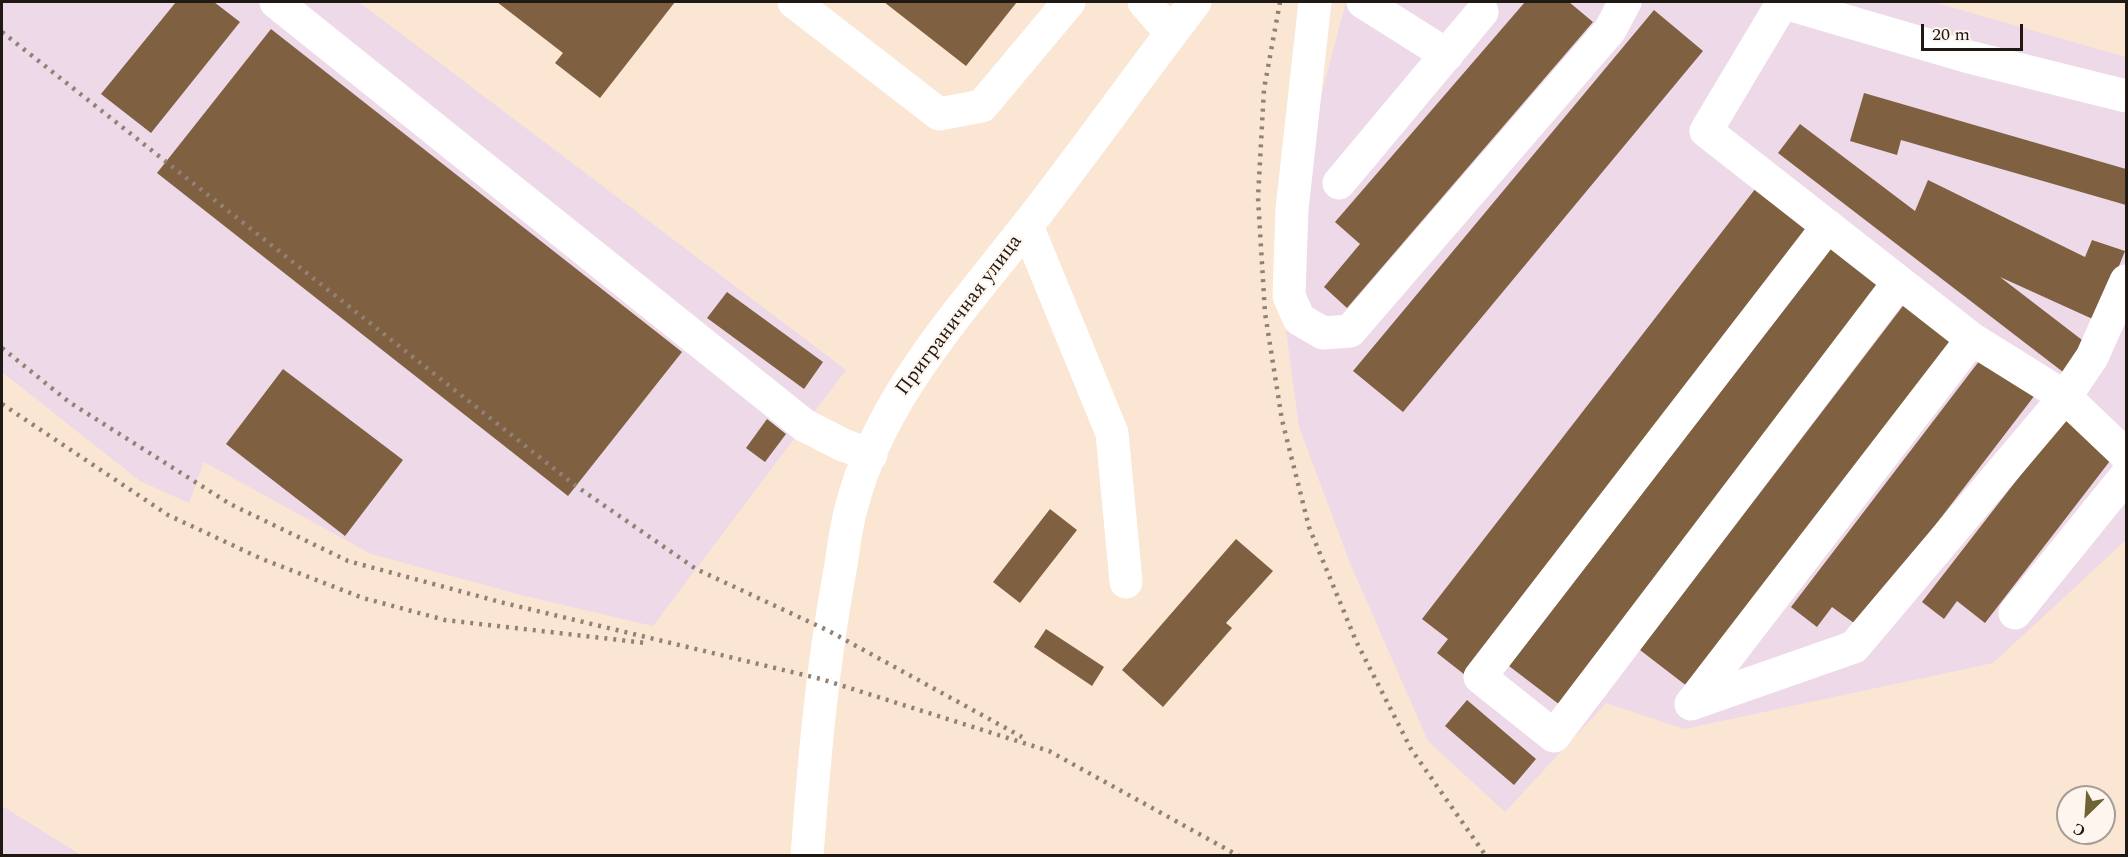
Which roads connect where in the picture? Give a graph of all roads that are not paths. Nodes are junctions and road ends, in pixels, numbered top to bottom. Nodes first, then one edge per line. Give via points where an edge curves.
1 (276, 2) edge
2 (794, 2) edge
3 (1069, 2) edge
4 (1144, 2) edge
5 (1195, 2) edge
6 (1316, 2) edge
7 (1363, 2) edge
8 (1625, 2) edge
9 (1782, 2) edge
10 (1482, 12) dead end
11 (1171, 33) junction
12 (1447, 55) junction
13 (2127, 96) edge
14 (1340, 183) dead end
15 (1027, 226) junction
16 (1828, 226) junction
17 (2127, 281) edge
18 (1899, 282) junction
19 (1972, 339) junction
20 (2065, 397) junction
21 (871, 455) junction
22 (2127, 456) edge
23 (2127, 476) edge
24 (1126, 582) dead end
25 (2015, 613) dead end
26 (807, 855) edge

1 - 21 street via 804,425
2 - 3 street via 939,114 982,106
4 - 11 street
5 - 11 street, Приграничная улица
6 - 8 street via 1292,209 1289,296 1299,319 1323,333 1350,331 1610,30
7 - 12 street
9 - 13 street via 1969,57
9 - 16 street via 1706,131
10 - 12 street
11 - 15 street, Приграничная улица
12 - 14 street
15 - 21 street, Приграничная улица via 957,314 894,404
15 - 24 street via 1112,434
16 - 18 street
16 - 18 street via 1479,677 1554,736
17 - 20 street via 2092,357
18 - 19 street
19 - 20 street
19 - 20 street via 1690,704 1854,647
20 - 22 street
21 - 26 street, Приграничная улица via 851,508 821,679
23 - 25 street

